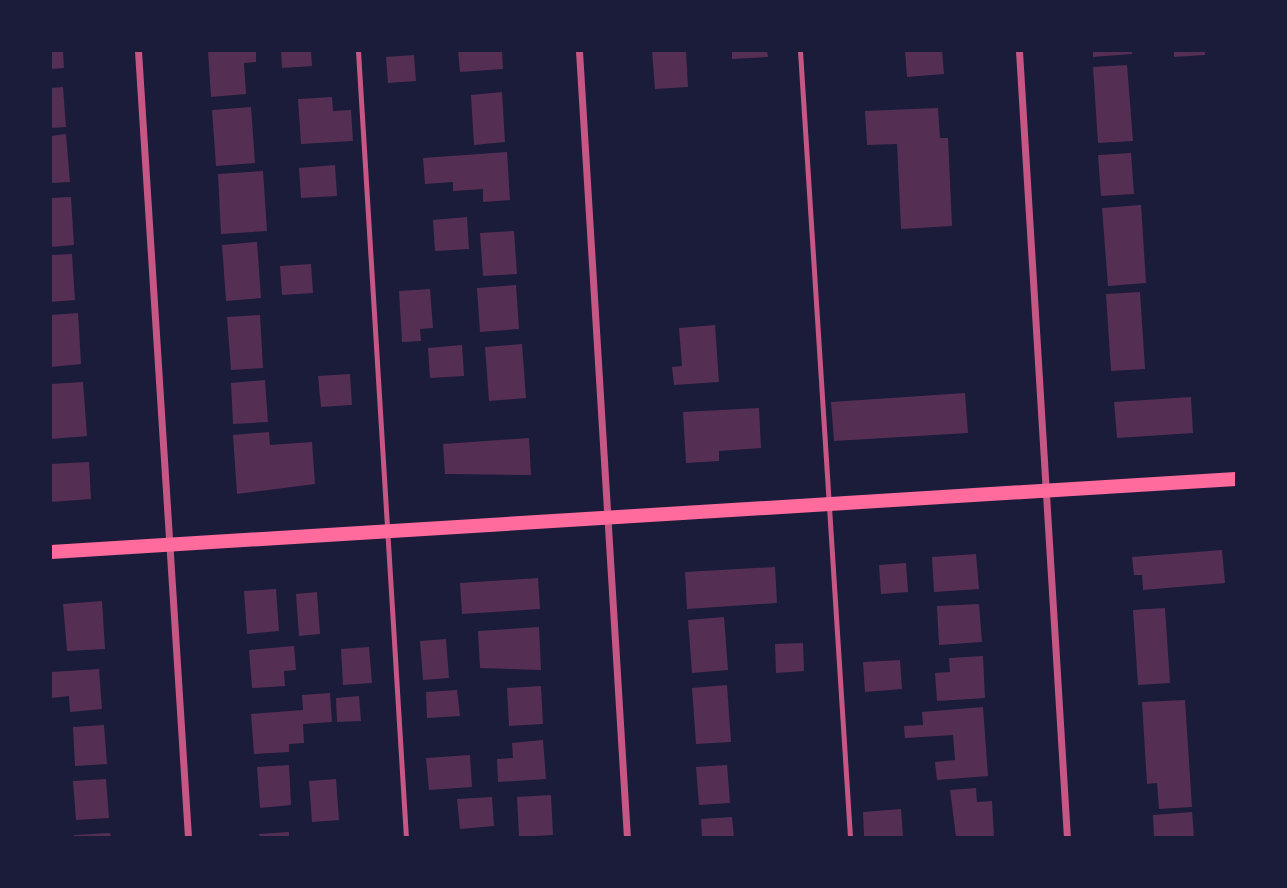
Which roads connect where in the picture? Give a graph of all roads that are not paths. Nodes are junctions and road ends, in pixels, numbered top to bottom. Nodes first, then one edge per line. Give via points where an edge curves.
1 (138, 51) edge
2 (358, 51) edge
3 (579, 51) edge
4 (800, 51) edge
5 (1019, 51) edge
6 (1236, 479) edge
7 (1046, 491) junction
8 (829, 505) junction
9 (607, 518) junction
10 (387, 532) junction
11 (170, 545) junction
12 (51, 552) edge
13 (188, 837) edge
14 (407, 837) edge
15 (627, 837) edge
16 (850, 837) edge
17 (1067, 837) edge

1 - 11 street
2 - 10 lane
3 - 9 street
4 - 8 lane
5 - 7 street
6 - 7 main road
7 - 8 main road
7 - 17 street
8 - 9 main road
8 - 16 lane
9 - 10 main road
9 - 15 street
10 - 11 main road
10 - 14 lane
11 - 12 main road
11 - 13 street

